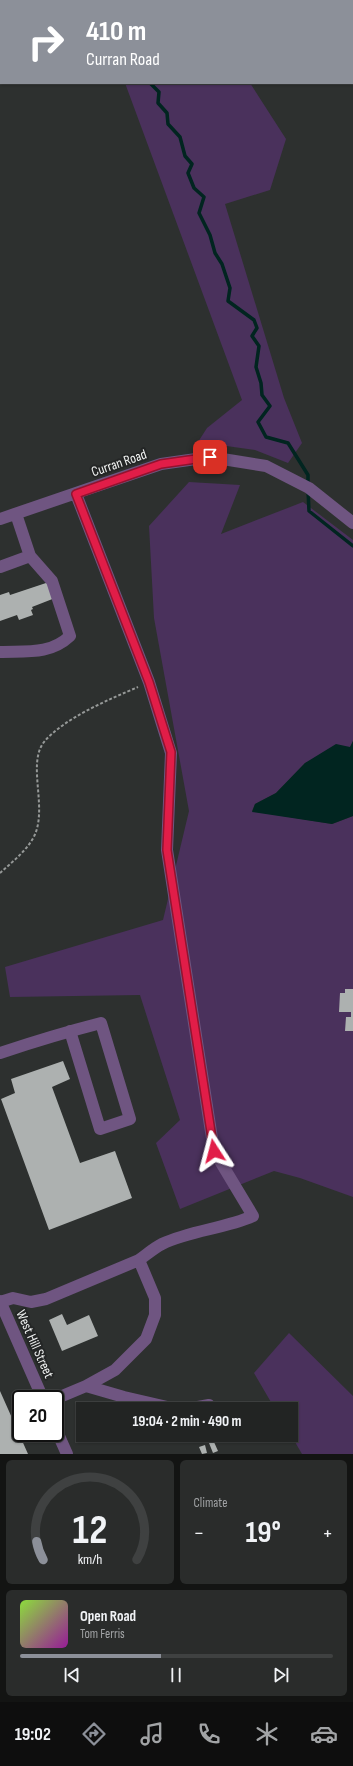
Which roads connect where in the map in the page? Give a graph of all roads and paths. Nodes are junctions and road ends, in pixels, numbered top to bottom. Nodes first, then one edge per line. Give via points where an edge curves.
1 (76, 494) junction
2 (16, 514) junction
3 (0, 519) edge
4 (353, 524) edge
5 (30, 556) junction
6 (0, 567) edge
7 (0, 652) edge
8 (149, 682) junction
9 (0, 873) edge
10 (70, 1031) junction
11 (0, 1053) edge
12 (139, 1260) junction
13 (0, 1302) edge
14 (86, 1386) junction
15 (39, 1390) edge
16 (64, 1395) edge
17 (146, 1402) edge
18 (62, 1442) edge
19 (67, 1454) edge

1 - 2 street, Curran Road
1 - 4 street, Curran Road via 161,464 210,457 266,466 309,488
1 - 8 street
2 - 3 street, Curran Road
2 - 5 street
5 - 6 street
5 - 7 street via 52,581 70,636 49,650
8 - 9 path via 95,706 62,727 44,743 38,760 40,816 32,840
8 - 12 street via 171,752 167,850 214,1151 253,1216 161,1244
10 - 10 street via 100,1129 130,1120 101,1023
10 - 11 street
12 - 13 street via 46,1299 31,1302 13,1298
12 - 14 street via 155,1298 155,1315 146,1339 115,1370
13 - 15 street, West Hill Street
14 - 16 street
14 - 17 street
18 - 19 street

